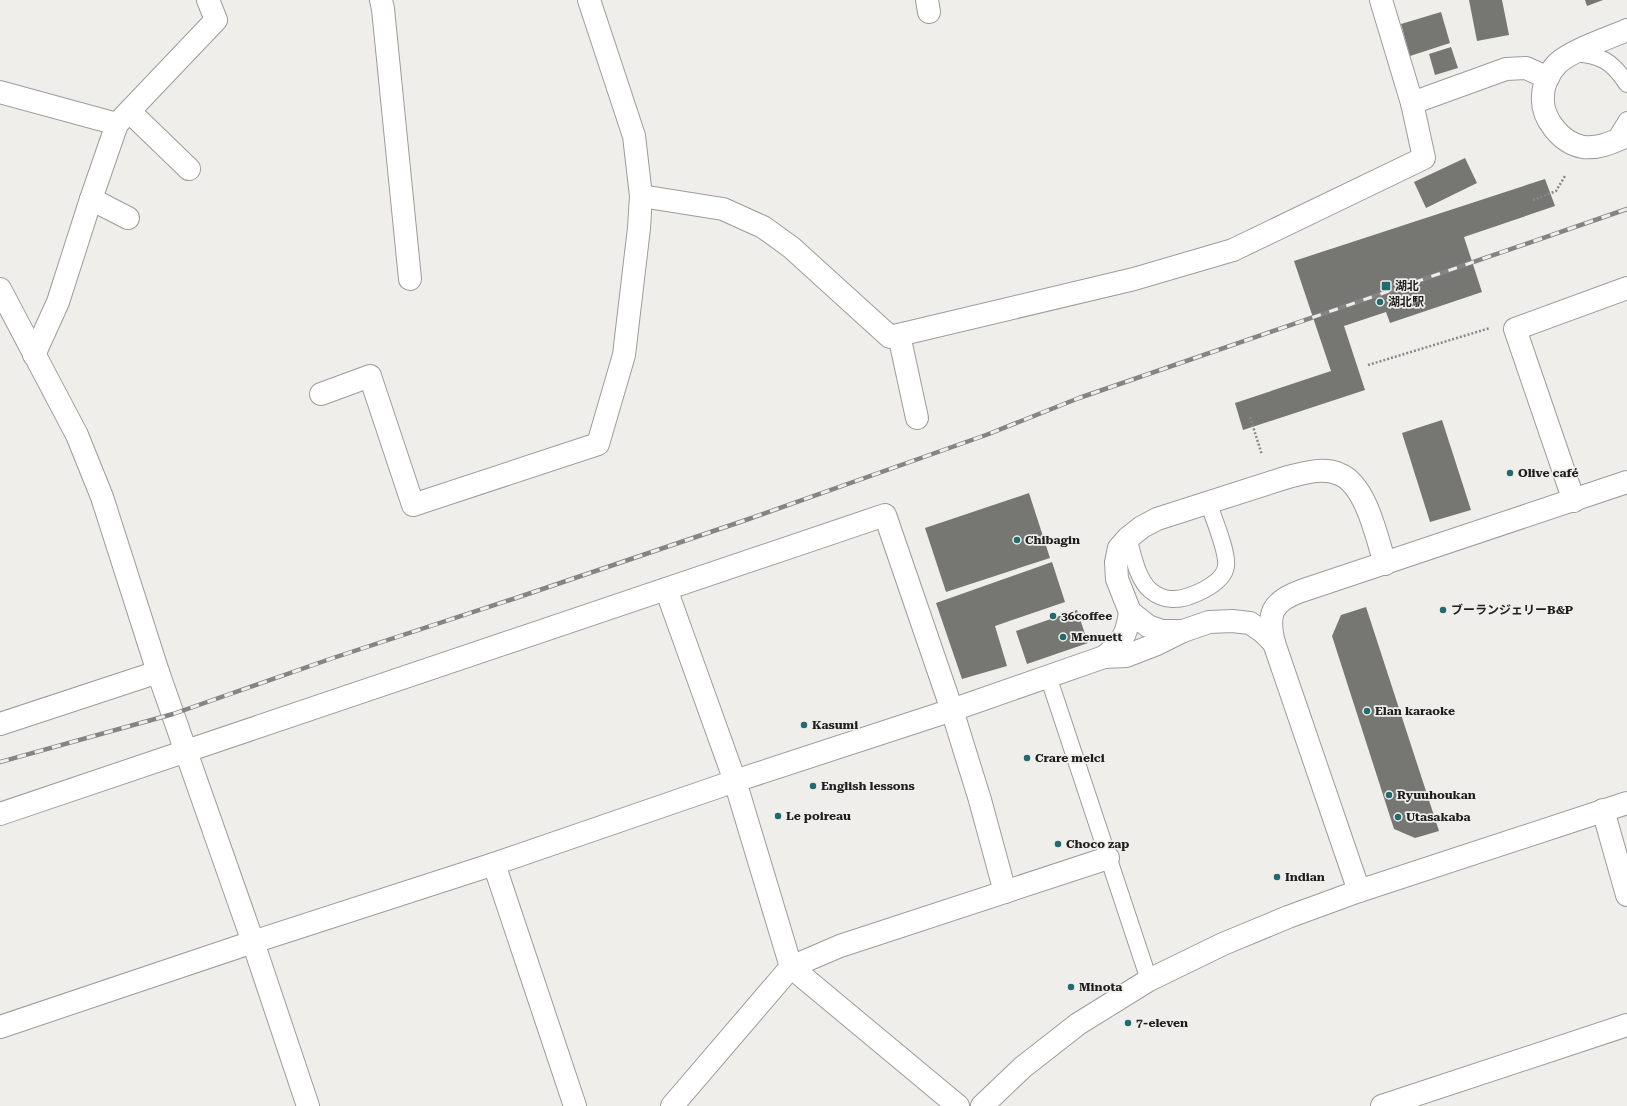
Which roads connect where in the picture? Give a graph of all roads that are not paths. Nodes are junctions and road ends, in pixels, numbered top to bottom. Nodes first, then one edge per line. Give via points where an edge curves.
1 (208, 0) edge
2 (381, 0) edge
3 (589, 0) edge
4 (1381, 0) edge
5 (1627, 30) edge
6 (1574, 53) junction
7 (1548, 78) junction
8 (1627, 84) edge
9 (0, 92) edge
10 (1412, 103) junction
11 (124, 118) junction
12 (1627, 120) edge
13 (1621, 138) edge
14 (189, 169) dead end
15 (641, 196) junction
16 (91, 199) junction
17 (128, 218) dead end
18 (410, 279) dead end
19 (1627, 288) edge
20 (0, 289) edge
21 (900, 335) junction
22 (34, 354) junction
23 (321, 394) dead end
24 (917, 418) dead end
25 (1627, 482) edge
26 (1574, 500) junction
27 (1208, 502) junction
28 (1128, 538) junction
29 (1385, 564) junction
30 (666, 589) junction
31 (1130, 612) junction
32 (1183, 631) junction
33 (1274, 644) junction
34 (1104, 658) junction
35 (158, 672) junction
36 (1048, 676) junction
37 (952, 710) junction
38 (0, 724) edge
39 (186, 752) junction
40 (735, 781) junction
41 (1627, 803) edge
42 (1603, 810) junction
43 (0, 814) edge
44 (1108, 858) junction
45 (494, 864) junction
46 (1359, 891) junction
47 (1005, 892) junction
48 (1627, 895) edge
49 (253, 942) junction
50 (791, 967) junction
51 (1149, 980) junction
52 (1627, 1025) edge
53 (0, 1027) edge
54 (308, 1106) edge
55 (574, 1106) edge
56 (672, 1106) edge
57 (958, 1106) edge
58 (982, 1106) edge
59 (1382, 1106) edge

1 - 11 street via 216,20
2 - 18 street via 384,9
3 - 15 street via 634,136
4 - 10 street
5 - 6 street
6 - 7 street via 1559,63
6 - 8 lane via 1590,54 1604,59 1620,73
7 - 10 street via 1526,68 1506,69
7 - 13 street via 1543,95 1543,107 1562,137 1583,147 1596,147
9 - 11 street
10 - 21 street via 1424,158 1233,250 1134,279
11 - 14 street
11 - 16 street
12 - 13 lane
15 - 21 street via 723,209 763,227 792,248 890,337
15 - 23 street via 624,355 598,444 413,505 370,376
16 - 17 street
16 - 22 street via 58,302
19 - 26 street via 1515,329
20 - 22 street
21 - 24 street
22 - 35 street via 77,435 102,497
25 - 26 street
26 - 29 street
27 - 28 street via 1157,519
27 - 28 lane via 1226,557 1226,567 1220,578 1208,588 1173,600 1159,597 1149,589 1141,576
27 - 29 street via 1309,472 1339,474 1353,482 1364,499
28 - 31 street via 1119,548 1116,562 1117,579
29 - 33 street via 1286,596 1276,606 1271,617
30 - 37 street via 885,515
30 - 39 street
30 - 40 street
31 - 32 street via 1148,626 1162,631
31 - 34 street via 1122,640
32 - 33 street via 1209,622 1250,623
32 - 34 street via 1126,656
33 - 46 street
34 - 36 street
35 - 38 street
35 - 39 street
36 - 37 street
36 - 44 lane
37 - 40 street
37 - 47 street
39 - 43 street
39 - 49 street
40 - 45 street
40 - 50 street
41 - 42 street
42 - 46 street
42 - 48 street
44 - 47 street
44 - 51 lane
45 - 49 street
45 - 55 street
46 - 51 street via 1223,944
47 - 50 street via 840,946
49 - 53 street
49 - 54 street
50 - 56 street
50 - 57 street
51 - 58 street via 1078,1024 1023,1067
52 - 59 street

